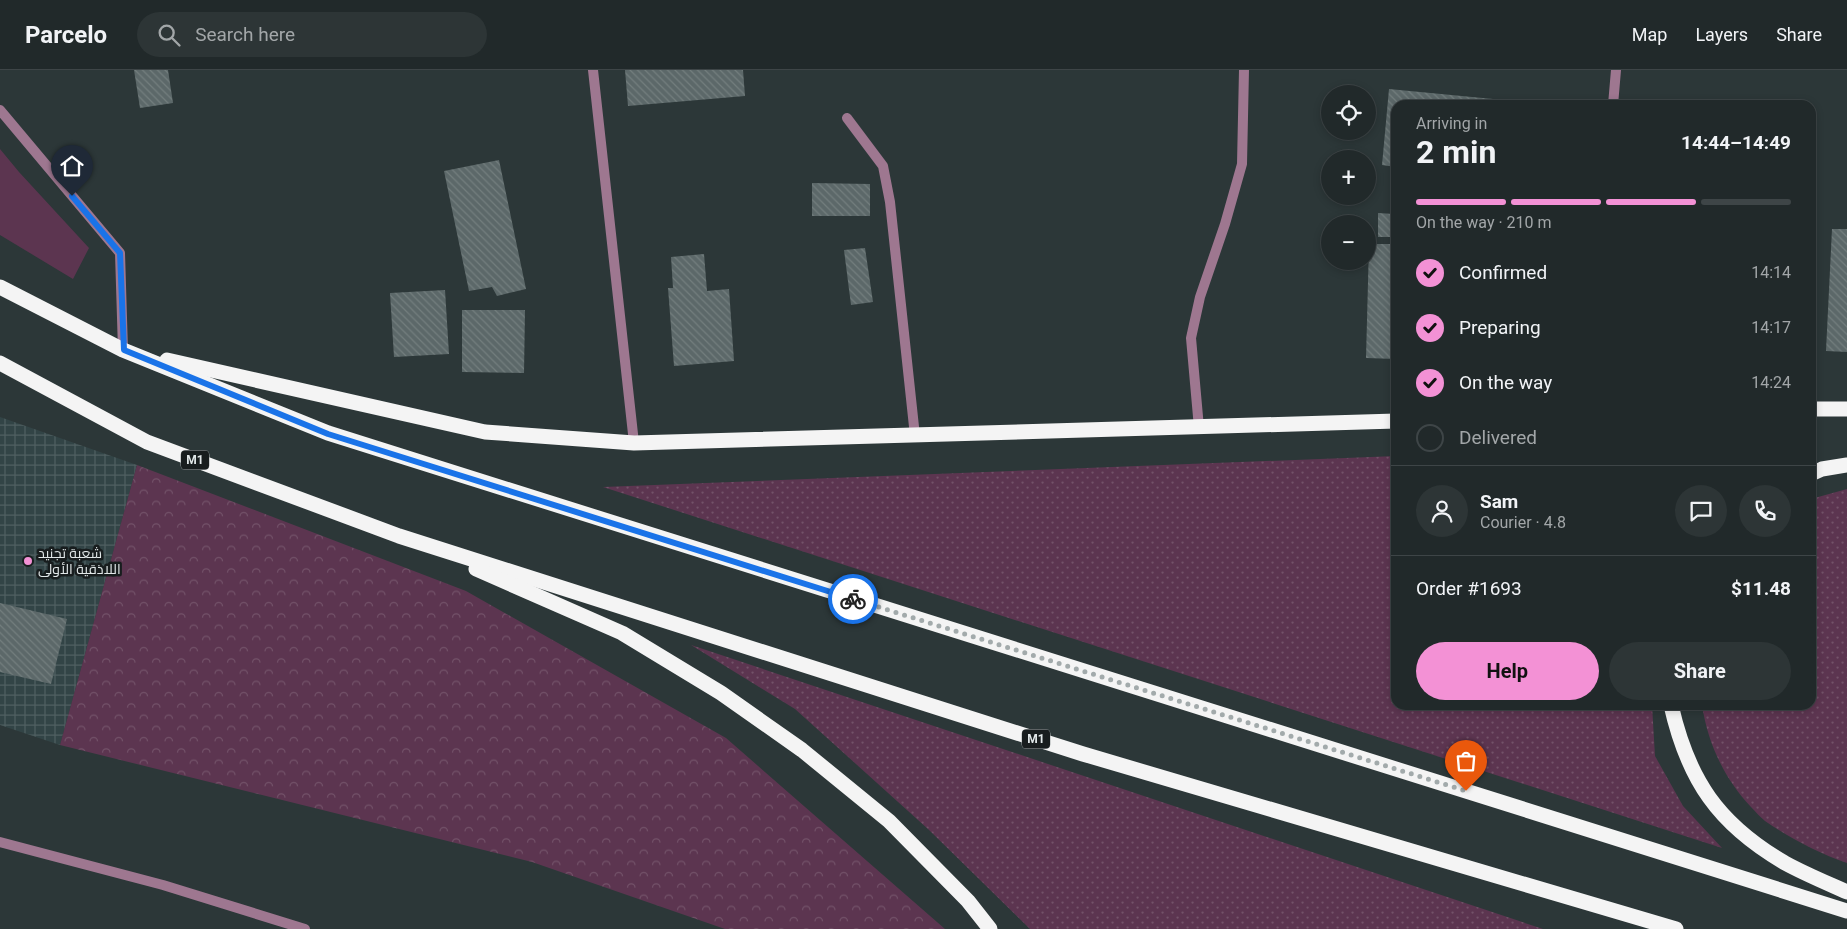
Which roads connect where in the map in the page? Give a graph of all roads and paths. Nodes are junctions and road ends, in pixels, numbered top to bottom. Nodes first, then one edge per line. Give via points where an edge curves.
1 (593, 70) edge
2 (1244, 70) edge
3 (1616, 70) edge
4 (1613, 100) edge
5 (0, 110) edge
6 (847, 118) dead end
7 (0, 286) edge
8 (124, 350) junction
9 (0, 363) edge
10 (1847, 408) edge
11 (1816, 410) edge
12 (1391, 421) edge
13 (1199, 428) junction
14 (914, 436) junction
15 (634, 443) junction
16 (1847, 465) edge
17 (1816, 472) edge
18 (399, 536) junction
19 (1672, 710) edge
20 (0, 842) edge
21 (1847, 892) edge
22 (1847, 911) edge
23 (305, 929) edge
24 (990, 929) edge
25 (1676, 929) edge

1 - 15 street
2 - 13 street via 1242,164 1200,297 1191,338
3 - 4 street
5 - 8 street via 120,253
6 - 14 street via 883,166 890,202
7 - 8 highway
8 - 15 highway via 485,432
8 - 22 highway via 328,434
9 - 18 highway, M1 via 147,442
10 - 11 highway
12 - 13 highway
13 - 14 highway
14 - 15 highway
16 - 17 highway
18 - 24 highway via 622,633 721,693 802,750 889,822 968,901
18 - 25 highway, M1 via 1083,754
19 - 21 highway via 1691,768 1731,824 1787,864
20 - 23 street via 163,885

